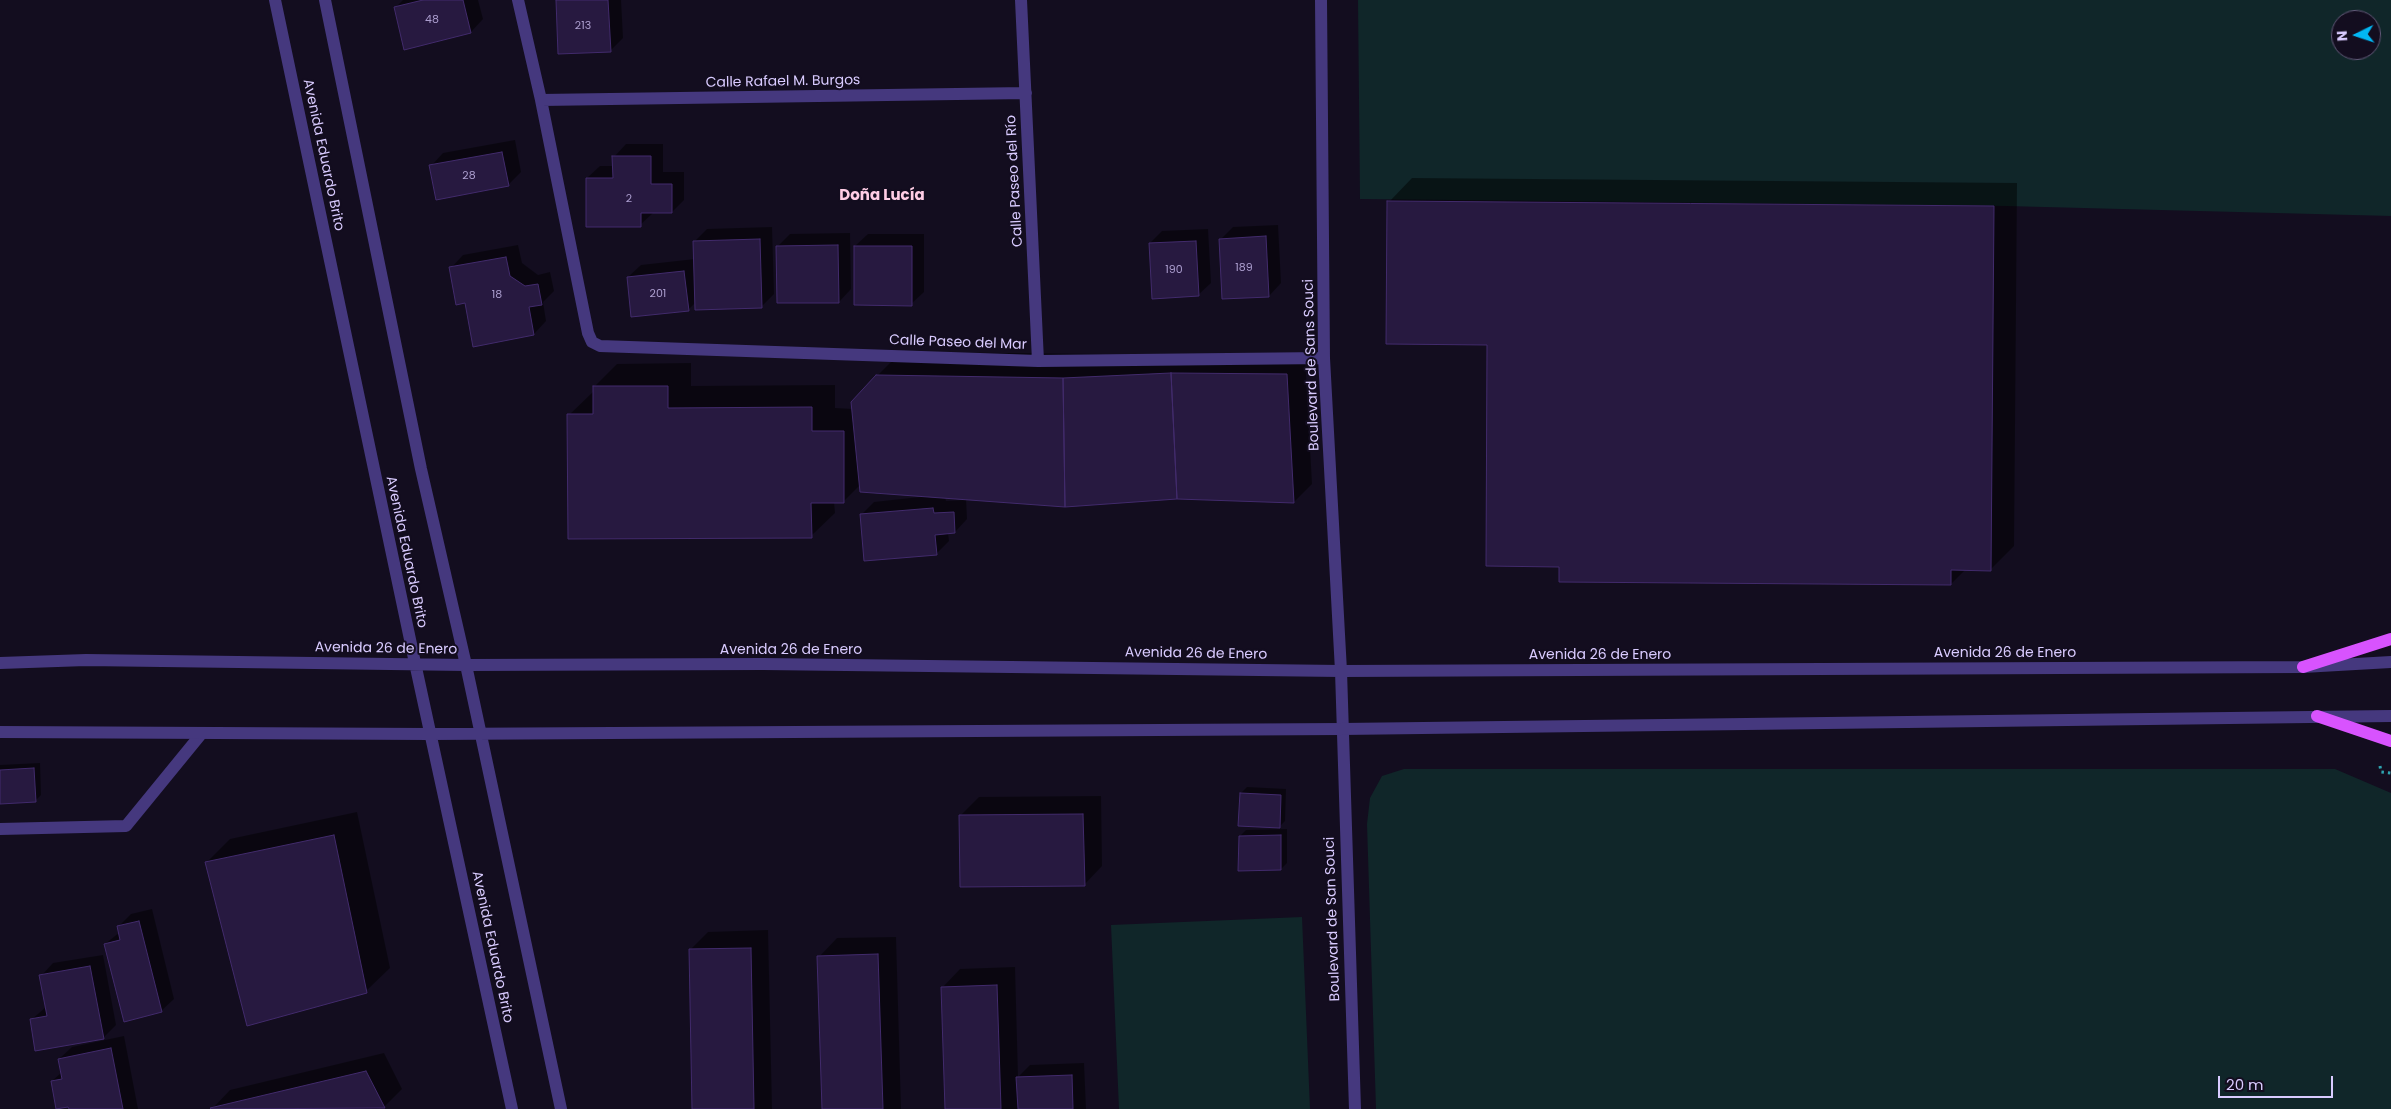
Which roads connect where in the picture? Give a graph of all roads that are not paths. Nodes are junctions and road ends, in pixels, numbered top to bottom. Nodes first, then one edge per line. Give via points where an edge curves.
1 (275, 0) edge
2 (325, 0) edge
3 (518, 0) edge
4 (1021, 0) edge
5 (1321, 0) edge
6 (1026, 93) junction
7 (541, 100) junction
8 (1324, 358) junction
9 (1038, 361) junction
10 (2391, 639) edge
11 (2391, 662) edge
12 (0, 663) edge
13 (415, 663) junction
14 (466, 665) junction
15 (2303, 667) junction
16 (1341, 671) junction
17 (2318, 716) junction
18 (2391, 716) edge
19 (1342, 729) junction
20 (0, 732) edge
21 (202, 733) junction
22 (481, 733) junction
23 (430, 734) junction
24 (2391, 740) edge
25 (0, 829) edge
26 (512, 1109) edge
27 (561, 1109) edge
28 (1355, 1109) edge

1 - 13 street, Avenida Eduardo Brito
2 - 14 street via 421,469
3 - 7 street
4 - 6 street, Calle Paseo del Río
5 - 8 street, Boulevard de Sans Souci
6 - 7 street, Calle Rafael M. Burgos
6 - 9 street, Calle Paseo del Río
7 - 9 street, Calle Paseo del Mar via 592,342 600,346
8 - 9 street, Calle Paseo del Mar
8 - 16 street, Boulevard de Sans Souci
10 - 15 main road
11 - 15 street, Avenida 26 de Enero
12 - 13 street, Avenida 26 de Enero via 86,660
13 - 14 street, Avenida 26 de Enero
13 - 23 street, Avenida Eduardo Brito
14 - 16 street, Avenida 26 de Enero via 763,664
14 - 22 street
15 - 16 street, Avenida 26 de Enero
16 - 19 street, Boulevard de Sans Souci
17 - 18 street
17 - 19 street
17 - 24 main road
19 - 22 street
19 - 28 street, Boulevard de San Souci
20 - 21 street
21 - 23 street
21 - 25 street via 126,826
22 - 23 street
22 - 27 street
23 - 26 street, Avenida Eduardo Brito

